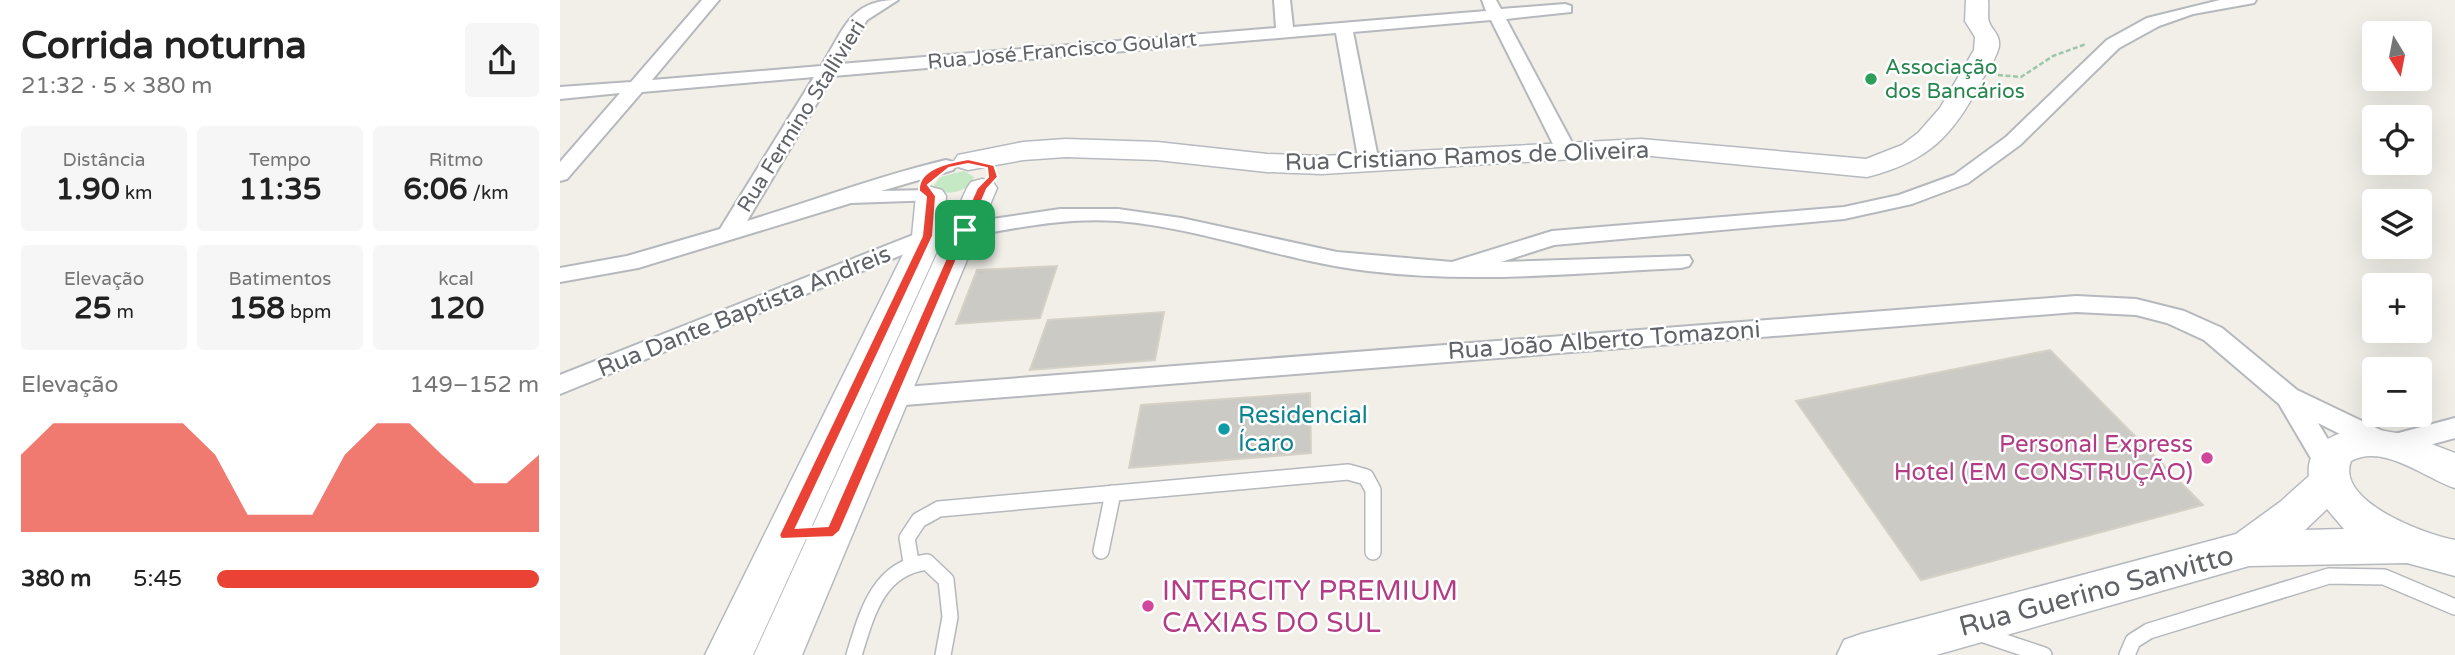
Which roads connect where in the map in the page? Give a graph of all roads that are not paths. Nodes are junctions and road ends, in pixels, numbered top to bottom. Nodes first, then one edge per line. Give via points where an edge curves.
1 (711, 0) edge
2 (1282, 0) edge
3 (1977, 0) edge
4 (2248, 0) edge
5 (885, 2) edge
6 (1492, 7) edge
7 (1565, 9) dead end
8 (1343, 26) junction
9 (1285, 31) junction
10 (826, 70) junction
11 (636, 87) junction
12 (560, 93) edge
13 (1566, 150) junction
14 (1369, 163) junction
15 (560, 175) edge
16 (958, 182) junction
17 (842, 199) junction
18 (965, 230) junction
19 (727, 235) junction
20 (928, 236) junction
21 (1681, 261) dead end
22 (1451, 270) junction
23 (560, 275) edge
24 (912, 352) junction
25 (871, 356) junction
26 (564, 387) edge
27 (892, 397) junction
28 (2288, 397) junction
29 (2455, 428) edge
30 (2388, 444) junction
31 (2455, 471) edge
32 (2330, 472) junction
33 (1113, 493) junction
34 (833, 531) junction
35 (786, 535) junction
36 (2249, 548) junction
37 (1101, 551) dead end
38 (1373, 552) dead end
39 (2427, 552) edge
40 (911, 562) junction
41 (2455, 574) edge
42 (2455, 607) edge
43 (1934, 642) edge
44 (729, 655) edge
45 (778, 655) edge
46 (853, 655) edge
47 (943, 655) edge
48 (1861, 655) edge
49 (2044, 655) edge
50 (2127, 655) edge

1 - 11 street
2 - 9 street
3 - 13 main road, Rua Cristiano Ramos de Oliveira via 1977,21 1987,37 1986,50 1941,128 1925,146 1901,159 1867,168 1641,147
4 - 22 street via 2190,10 2113,44 2013,141 1961,179 1905,200 1844,213 1552,238
5 - 10 street, Rua Fermino Stallivieri via 860,17
6 - 7 street, Rua José Francisco Goulart
6 - 8 street, Rua José Francisco Goulart
6 - 13 street
8 - 9 street, Rua José Francisco Goulart
8 - 14 street
9 - 10 street, Rua José Francisco Goulart
10 - 11 street, Rua José Francisco Goulart
10 - 19 street, Rua Fermino Stallivieri
11 - 12 street, Rua José Francisco Goulart
11 - 15 street
13 - 14 main road, Rua Cristiano Ramos de Oliveira
14 - 16 main road, Rua Cristiano Ramos de Oliveira via 1267,163 1089,149
16 - 17 street, Rua Cristiano Ramos de Oliveira
16 - 17 street, Rua Cristiano Ramos de Oliveira via 895,178
16 - 18 main road
16 - 20 main road
17 - 19 street, Rua Cristiano Ramos de Oliveira
18 - 22 street via 1060,216 1116,215 1368,264
18 - 24 main road
19 - 23 street, Rua Cristiano Ramos de Oliveira via 630,263
20 - 25 main road
20 - 26 street, Rua Dante Baptista Andreis
21 - 22 street
24 - 25 main road
24 - 27 main road
25 - 35 main road
27 - 28 street, Rua João Alberto Tomazoni via 2076,303 2136,307 2175,317 2213,334
27 - 34 main road
28 - 30 street, Rua João Alberto Tomazoni
28 - 32 street, Rua João Alberto Tomazoni
29 - 30 street
30 - 31 main road via 2420,453
30 - 32 main road, Rua Guerino Sanvitto via 2356,444 2338,451
32 - 36 main road, Rua Guerino Sanvitto via 2295,514
32 - 39 main road via 2345,504 2371,527
33 - 37 lane
33 - 38 lane via 1348,472 1366,477 1373,490
33 - 40 lane via 939,509 919,520 907,538
34 - 35 main road
34 - 45 main road
35 - 44 main road
36 - 39 main road, Rua Guerino Sanvitto
36 - 43 main road, Rua Guerino Sanvitto
39 - 41 street
40 - 46 lane via 893,572 870,601
40 - 47 lane via 927,562 946,580 950,617
42 - 50 lane via 2385,578 2329,576 2149,631 2133,641
43 - 48 main road, Rua Guerino Sanvitto
43 - 49 lane

